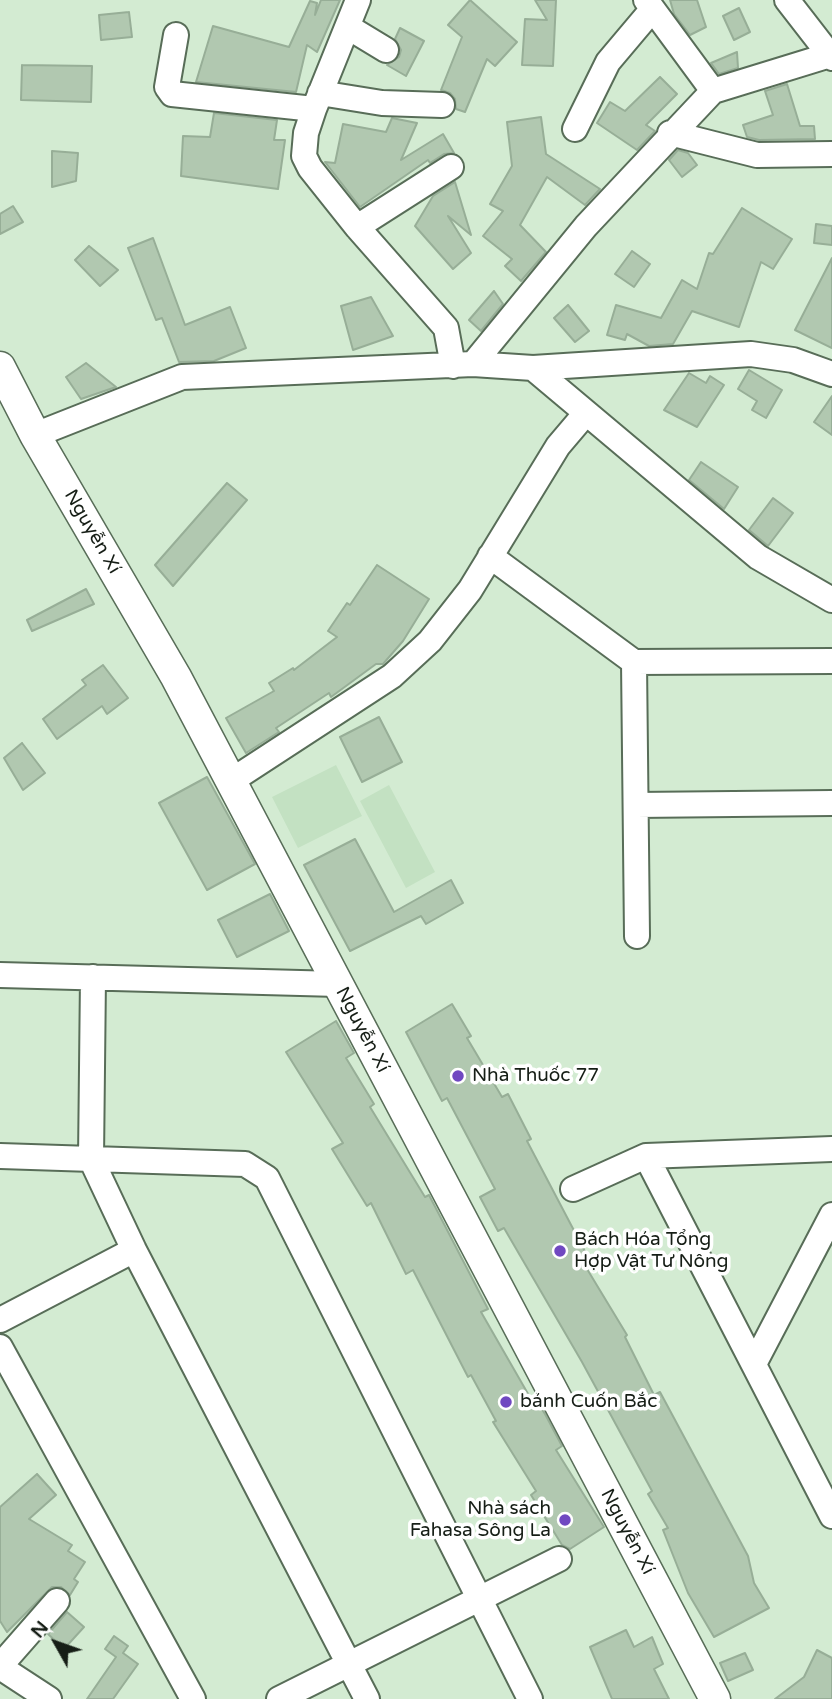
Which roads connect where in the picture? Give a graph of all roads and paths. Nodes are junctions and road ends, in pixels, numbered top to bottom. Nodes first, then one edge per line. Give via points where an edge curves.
1 (359, 0) edge
2 (787, 0) edge
3 (648, 5) edge
4 (348, 27) junction
5 (176, 36) dead end
6 (386, 50) dead end
7 (831, 57) edge
8 (712, 91) junction
9 (317, 101) junction
10 (442, 106) dead end
11 (575, 129) dead end
12 (670, 133) junction
13 (832, 154) edge
14 (451, 167) dead end
15 (356, 228) junction
16 (463, 365) junction
17 (0, 367) edge
18 (533, 368) junction
19 (832, 374) edge
20 (586, 413) junction
21 (35, 435) junction
22 (490, 556) junction
23 (832, 600) edge
24 (832, 661) edge
25 (634, 662) junction
26 (231, 781) junction
27 (832, 803) edge
28 (636, 805) junction
29 (637, 936) dead end
30 (0, 975) edge
31 (93, 977) junction
32 (338, 984) junction
33 (832, 1149) edge
34 (0, 1156) edge
35 (646, 1156) junction
36 (91, 1159) junction
37 (573, 1189) dead end
38 (832, 1215) edge
39 (134, 1250) junction
40 (0, 1320) edge
41 (0, 1347) edge
42 (754, 1364) junction
43 (832, 1516) edge
44 (559, 1559) dead end
45 (481, 1598) junction
46 (57, 1601) dead end
47 (349, 1664) junction
48 (0, 1666) edge
49 (49, 1699) edge
50 (193, 1699) edge
51 (279, 1699) edge
52 (367, 1699) edge
53 (530, 1699) edge
54 (715, 1699) edge

1 - 4 street
2 - 7 street
3 - 8 street
3 - 11 street via 608,62
4 - 6 street
4 - 9 street
5 - 9 street via 167,88 172,94
7 - 8 street
8 - 12 street
9 - 10 street
9 - 15 street via 304,156
12 - 13 street via 757,155
12 - 16 street
14 - 15 street
15 - 16 street via 446,328
16 - 18 street
16 - 21 street via 182,377
17 - 21 street, Nguyễn Xí
18 - 19 street via 751,354 793,360
18 - 20 street
20 - 22 street via 558,446
20 - 23 street via 758,557
21 - 26 street, Nguyễn Xí
22 - 25 street
22 - 26 street via 430,641 392,676
24 - 25 street
25 - 28 street
26 - 32 street, Nguyễn Xí
27 - 28 street
28 - 29 street
30 - 31 street
31 - 32 street
31 - 36 street
32 - 54 street, Nguyễn Xí
33 - 35 street
34 - 36 street
35 - 37 street
35 - 42 street
36 - 39 street
36 - 45 street via 245,1164 267,1178
38 - 42 street
39 - 40 street
39 - 47 street
41 - 50 street
42 - 43 street
44 - 45 street
45 - 47 street
45 - 53 street
46 - 48 street
47 - 51 street
47 - 52 street
48 - 49 street

